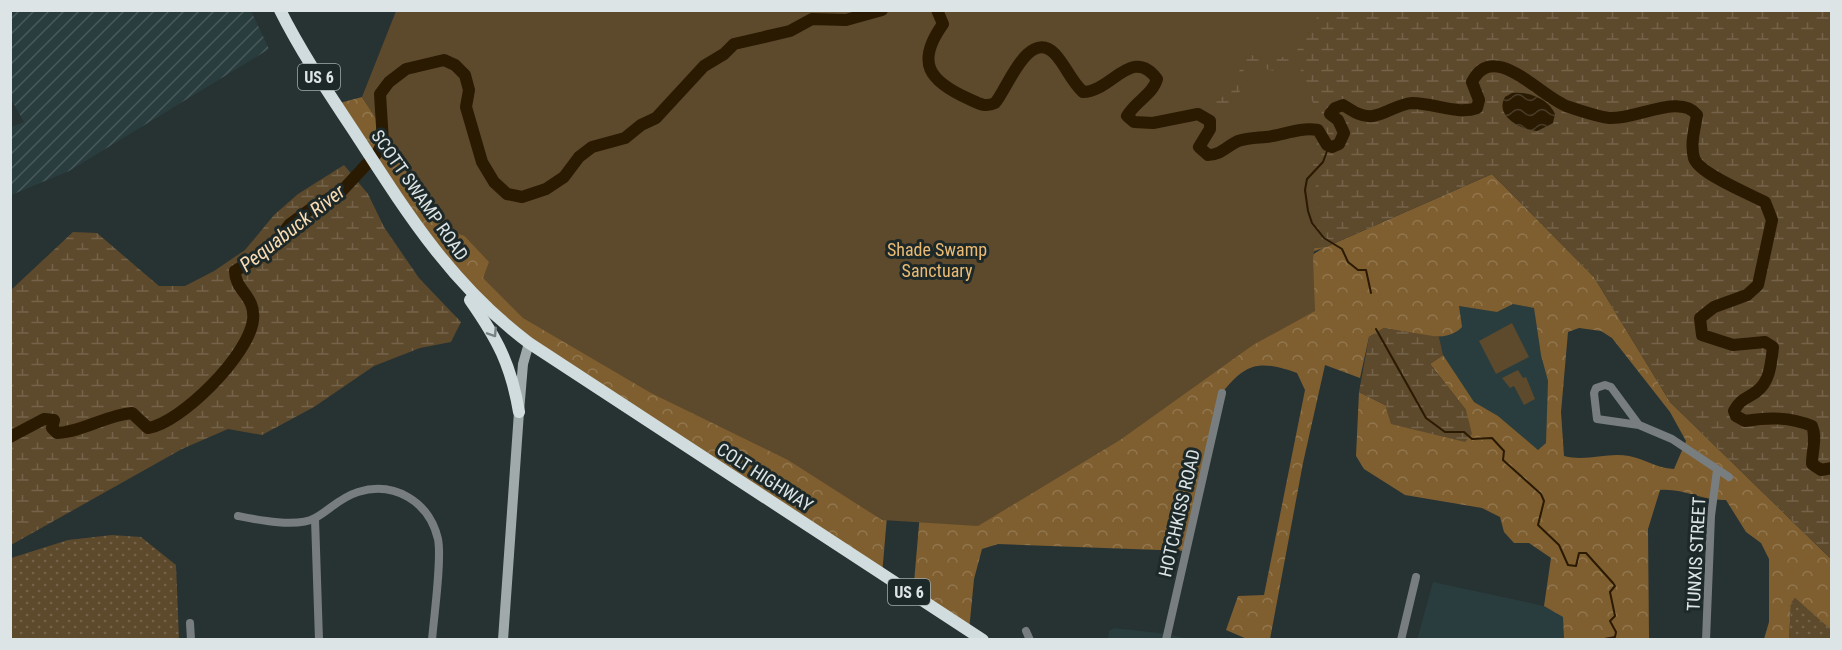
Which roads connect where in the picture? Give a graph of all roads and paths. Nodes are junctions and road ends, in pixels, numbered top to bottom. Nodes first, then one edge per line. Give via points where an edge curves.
1 (280, 10) edge
2 (447, 268) junction
3 (528, 343) junction
4 (1222, 393) dead end
5 (519, 412) junction
6 (1639, 425) junction
7 (1717, 470) junction
8 (1729, 477) dead end
9 (238, 516) dead end
10 (315, 519) junction
11 (1416, 577) dead end
12 (190, 623) dead end
13 (1026, 632) dead end
14 (191, 639) edge
15 (319, 639) edge
16 (432, 639) edge
17 (503, 639) edge
18 (983, 639) edge
19 (1030, 639) edge
20 (1166, 639) edge
21 (1401, 639) edge
22 (1706, 639) edge

1 - 2 highway, SCOTT SWAMP ROAD / US 6 via 379,171
2 - 3 highway, SCOTT SWAMP ROAD / US 6 via 481,304
2 -> 5 highway via 499,342 510,369
3 - 5 main road
3 - 18 highway, COLT HIGHWAY / US 6
4 - 20 street, HOTCHKISS ROAD
5 - 17 main road
6 - 6 street via 1597,419 1596,388 1611,387
6 - 7 street via 1672,439
7 - 8 street
7 - 22 street, TUNXIS STREET
9 - 10 street via 289,522
10 - 15 street
10 - 16 street via 332,504 358,492 383,488 404,493 419,504 431,519 438,540
11 - 21 street
12 - 14 street
13 - 19 street

